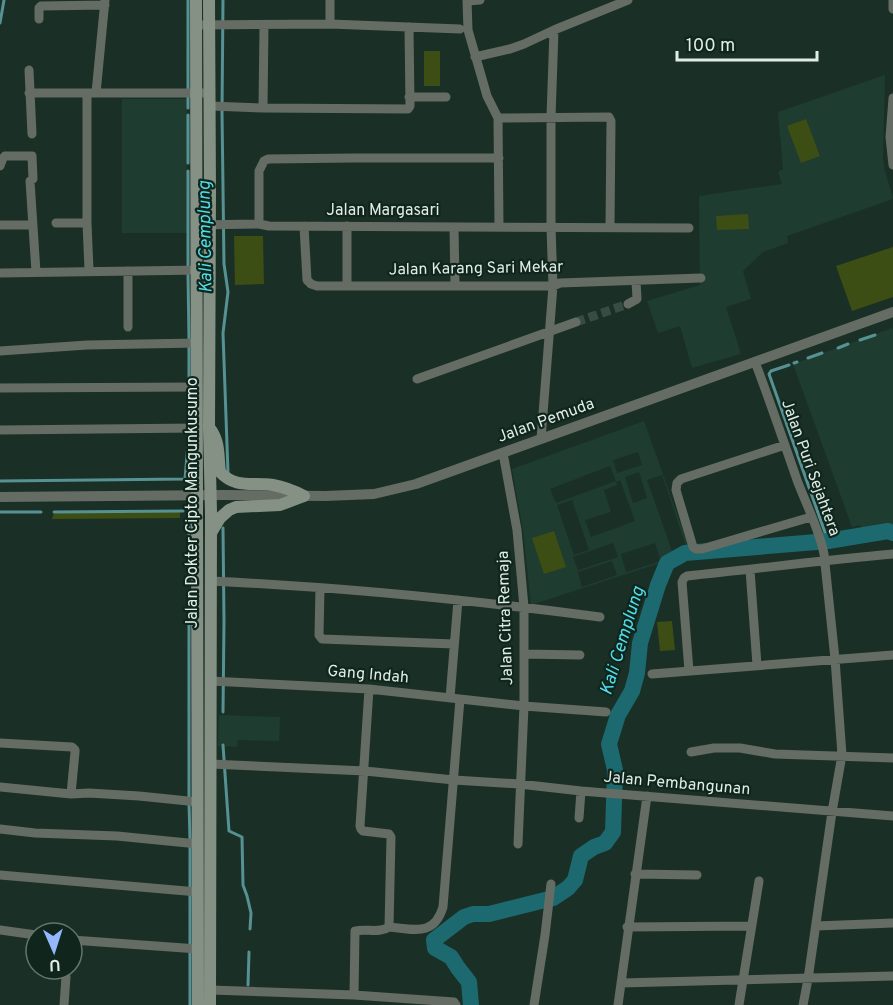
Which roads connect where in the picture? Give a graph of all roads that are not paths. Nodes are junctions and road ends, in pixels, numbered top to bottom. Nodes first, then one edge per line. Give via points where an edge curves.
1 (196, 0) edge
2 (209, 0) edge
3 (330, 0) edge
4 (480, 0) edge
5 (628, 0) edge
6 (892, 0) edge
7 (467, 1) edge
8 (105, 3) edge
9 (893, 9) edge
10 (39, 19) dead end
11 (330, 24) junction
12 (211, 25) junction
13 (264, 25) junction
14 (196, 26) junction
15 (409, 27) junction
16 (460, 29) dead end
17 (554, 30) junction
18 (475, 57) junction
19 (28, 70) dead end
20 (29, 93) junction
21 (91, 93) junction
22 (209, 93) junction
23 (196, 94) junction
24 (409, 97) junction
25 (446, 97) dead end
26 (893, 98) edge
27 (218, 107) junction
28 (262, 108) junction
29 (551, 117) junction
30 (498, 118) junction
31 (32, 134) dead end
32 (498, 158) junction
33 (893, 165) edge
34 (0, 166) edge
35 (56, 223) dead end
36 (87, 223) junction
37 (259, 224) junction
38 (0, 225) edge
39 (33, 225) junction
40 (196, 225) junction
41 (212, 225) junction
42 (304, 226) junction
43 (347, 226) junction
44 (454, 227) junction
45 (500, 227) junction
46 (551, 227) junction
47 (610, 227) junction
48 (688, 228) dead end
49 (89, 270) junction
50 (203, 270) junction
51 (128, 271) junction
52 (36, 272) junction
53 (0, 273) edge
54 (701, 278) dead end
55 (636, 281) junction
56 (347, 285) junction
57 (455, 285) junction
58 (553, 286) junction
59 (628, 304) dead end
60 (893, 312) edge
61 (576, 322) tunnel mouth
62 (128, 327) dead end
63 (550, 331) junction
64 (196, 343) junction
65 (0, 351) edge
66 (755, 362) junction
67 (417, 379) dead end
68 (197, 387) junction
69 (0, 388) edge
70 (203, 428) junction
71 (0, 430) edge
72 (541, 439) junction
73 (784, 445) junction
74 (503, 453) junction
75 (210, 495) junction
76 (197, 496) junction
77 (304, 496) junction
78 (0, 497) edge
79 (811, 517) junction
80 (212, 530) junction
81 (893, 554) edge
82 (824, 556) junction
83 (750, 570) junction
84 (213, 581) junction
85 (320, 588) junction
86 (458, 600) junction
87 (524, 607) junction
88 (600, 617) dead end
89 (454, 644) junction
90 (524, 654) junction
91 (580, 655) dead end
92 (893, 656) edge
93 (835, 659) junction
94 (757, 665) junction
95 (689, 671) junction
96 (652, 674) dead end
97 (218, 681) junction
98 (369, 689) junction
99 (455, 698) junction
100 (524, 706) junction
101 (606, 712) dead end
102 (0, 743) edge
103 (691, 752) dead end
104 (842, 755) junction
105 (893, 758) edge
106 (219, 764) junction
107 (365, 771) junction
108 (454, 780) junction
109 (519, 784) junction
110 (0, 787) edge
111 (581, 791) junction
112 (71, 794) junction
113 (646, 796) junction
114 (198, 802) junction
115 (832, 812) junction
116 (893, 816) edge
117 (579, 818) dead end
118 (0, 829) edge
119 (198, 844) junction
120 (518, 844) dead end
121 (635, 874) junction
122 (0, 875) edge
123 (697, 875) dead end
124 (759, 881) dead end
125 (551, 884) dead end
126 (198, 892) junction
127 (893, 923) edge
128 (816, 926) junction
129 (389, 927) junction
130 (627, 927) junction
131 (751, 927) junction
132 (0, 930) edge
133 (24, 933) edge
134 (84, 941) edge
135 (198, 949) junction
136 (204, 964) junction
137 (893, 976) edge
138 (808, 979) junction
139 (743, 980) junction
140 (66, 981) edge
141 (621, 983) junction
142 (210, 990) junction
143 (354, 994) junction
144 (455, 1004) edge
145 (64, 1005) edge
146 (198, 1005) edge
147 (210, 1005) edge
148 (534, 1005) edge
149 (618, 1005) edge
150 (739, 1005) edge
151 (803, 1005) edge

1 - 14 main road, Jalan Dokter Cipto Mangunkusumo
2 - 12 main road, Jalan Dokter Cipto Mangunkusumo
3 - 11 street
4 - 7 street
5 - 17 street
6 - 9 street
7 - 18 street via 468,30
8 - 10 street via 41,6
8 - 21 street
11 - 13 street
11 - 15 street
12 - 13 street
12 - 14 street
12 - 22 main road, Jalan Dokter Cipto Mangunkusumo
13 - 28 street
14 - 23 main road, Jalan Dokter Cipto Mangunkusumo
15 - 16 street
15 - 24 street
17 - 18 street via 524,44
17 - 29 street
18 - 30 street via 486,96
19 - 20 street
20 - 21 street
20 - 31 street
21 - 23 street
21 - 36 street
22 - 23 street
22 - 27 main road, Jalan Dokter Cipto Mangunkusumo
23 - 40 main road, Jalan Dokter Cipto Mangunkusumo
24 - 25 street
24 - 28 street via 410,106 404,110
26 - 33 street
27 - 28 street
27 - 41 main road, Jalan Dokter Cipto Mangunkusumo
29 - 30 street
29 - 46 street
29 - 47 street via 611,119
30 - 32 street
32 - 37 street via 268,159 259,171
32 - 45 street
34 - 39 street via 4,156 32,156
35 - 36 street
36 - 49 street
37 - 41 street, Jalan Margasari
37 - 42 street, Jalan Margasari
38 - 39 street
39 - 52 street
40 - 41 street, Jalan Margasari
40 - 50 main road, Jalan Dokter Cipto Mangunkusumo
41 - 50 main road, Jalan Dokter Cipto Mangunkusumo
42 - 43 street, Jalan Margasari
42 - 56 street, Jalan Karang Sari Mekar via 307,280 317,286
43 - 44 street, Jalan Margasari
43 - 56 street
44 - 45 street, Jalan Margasari
44 - 57 street
45 - 46 street, Jalan Margasari
46 - 47 street, Jalan Margasari
46 - 58 street
47 - 48 street, Jalan Margasari
49 - 51 street
49 - 52 street
50 - 51 street
50 - 64 main road, Jalan Dokter Cipto Mangunkusumo
50 - 70 main road, Jalan Dokter Cipto Mangunkusumo
51 - 62 street
52 - 53 street
54 - 55 street, Jalan Karang Sari Mekar
55 - 58 street, Jalan Karang Sari Mekar
55 - 59 street via 638,297
56 - 57 street, Jalan Karang Sari Mekar
57 - 58 street, Jalan Karang Sari Mekar
58 - 63 street
60 - 66 street, Jalan Pemuda
61 - 63 street
63 - 67 street
63 - 72 street
64 - 65 street
64 - 68 main road, Jalan Dokter Cipto Mangunkusumo
66 - 72 street, Jalan Pemuda
66 - 73 street, Jalan Puri Sejahtera
68 - 69 street
68 - 70 main road, Jalan Dokter Cipto Mangunkusumo
70 - 71 street
70 - 75 main road, Jalan Dokter Cipto Mangunkusumo
70 - 76 main road, Jalan Dokter Cipto Mangunkusumo
70 - 77 main road via 215,437 220,473 232,482 275,486
72 - 74 street, Jalan Pemuda
73 - 79 street, Jalan Puri Sejahtera
73 - 79 street via 677,483 693,547 702,549
74 - 77 street, Jalan Pemuda via 400,489 374,494
74 - 87 street, Jalan Citra Remaja via 517,530
75 - 76 street, Jalan Pemuda
75 - 77 street, Jalan Pemuda
75 - 80 main road, Jalan Dokter Cipto Mangunkusumo
76 - 78 street, Jalan Pemuda
76 - 114 main road, Jalan Dokter Cipto Mangunkusumo
77 - 80 main road via 280,505 236,507 224,513
79 - 82 street, Jalan Puri Sejahtera
80 - 84 main road, Jalan Dokter Cipto Mangunkusumo
81 - 82 street
82 - 83 street
82 - 93 street, Jalan Puri Sejahtera
83 - 94 street
83 - 95 street via 684,578
84 - 85 street
84 - 97 main road, Jalan Dokter Cipto Mangunkusumo
85 - 86 street
85 - 89 street via 322,639
86 - 87 street
86 - 89 street
87 - 88 street
87 - 90 street, Jalan Citra Remaja
89 - 99 street
90 - 91 street
90 - 100 street, Jalan Citra Remaja
92 - 93 street
93 - 94 street
93 - 104 street, Jalan Puri Sejahtera
94 - 95 street
95 - 96 street
97 - 98 street, Gang Indah
97 - 106 main road, Jalan Dokter Cipto Mangunkusumo
98 - 99 street, Gang Indah
98 - 107 street
99 - 100 street, Gang Indah
99 - 108 street
100 - 101 street, Gang Indah
100 - 109 street, Jalan Citra Remaja
102 - 112 street via 72,747 75,750
103 - 104 street via 740,748 775,754
104 - 105 street
104 - 115 street
106 - 107 street, Jalan Pembangunan
106 - 136 main road, Jalan Dokter Cipto Mangunkusumo
107 - 108 street, Jalan Pembangunan
107 - 129 street via 361,829 391,837
108 - 109 street, Jalan Pembangunan
108 - 129 street via 440,918 426,929
109 - 111 street, Jalan Pembangunan
109 - 120 street, Jalan Citra Remaja
110 - 112 street
111 - 113 street, Jalan Pembangunan
111 - 117 street
112 - 114 street
113 - 115 street, Jalan Pembangunan
113 - 121 street
114 - 119 main road, Jalan Dokter Cipto Mangunkusumo
115 - 116 street, Jalan Pembangunan
115 - 128 street
118 - 119 street
119 - 126 main road, Jalan Dokter Cipto Mangunkusumo
121 - 123 street
121 - 130 street
122 - 126 street
124 - 131 street
125 - 148 street
126 - 135 main road, Jalan Dokter Cipto Mangunkusumo
127 - 128 street
128 - 138 street
129 - 143 street via 355,931
130 - 131 street
130 - 141 street
131 - 139 street
132 - 133 street
134 - 135 street
135 - 136 main road, Jalan Dokter Cipto Mangunkusumo
136 - 142 main road, Jalan Dokter Cipto Mangunkusumo
136 - 146 main road, Jalan Dokter Cipto Mangunkusumo
137 - 138 street
138 - 139 street
138 - 151 street
139 - 141 street
139 - 150 street
140 - 145 street
141 - 149 street
142 - 143 street
142 - 147 main road, Jalan Dokter Cipto Mangunkusumo
143 - 144 street

